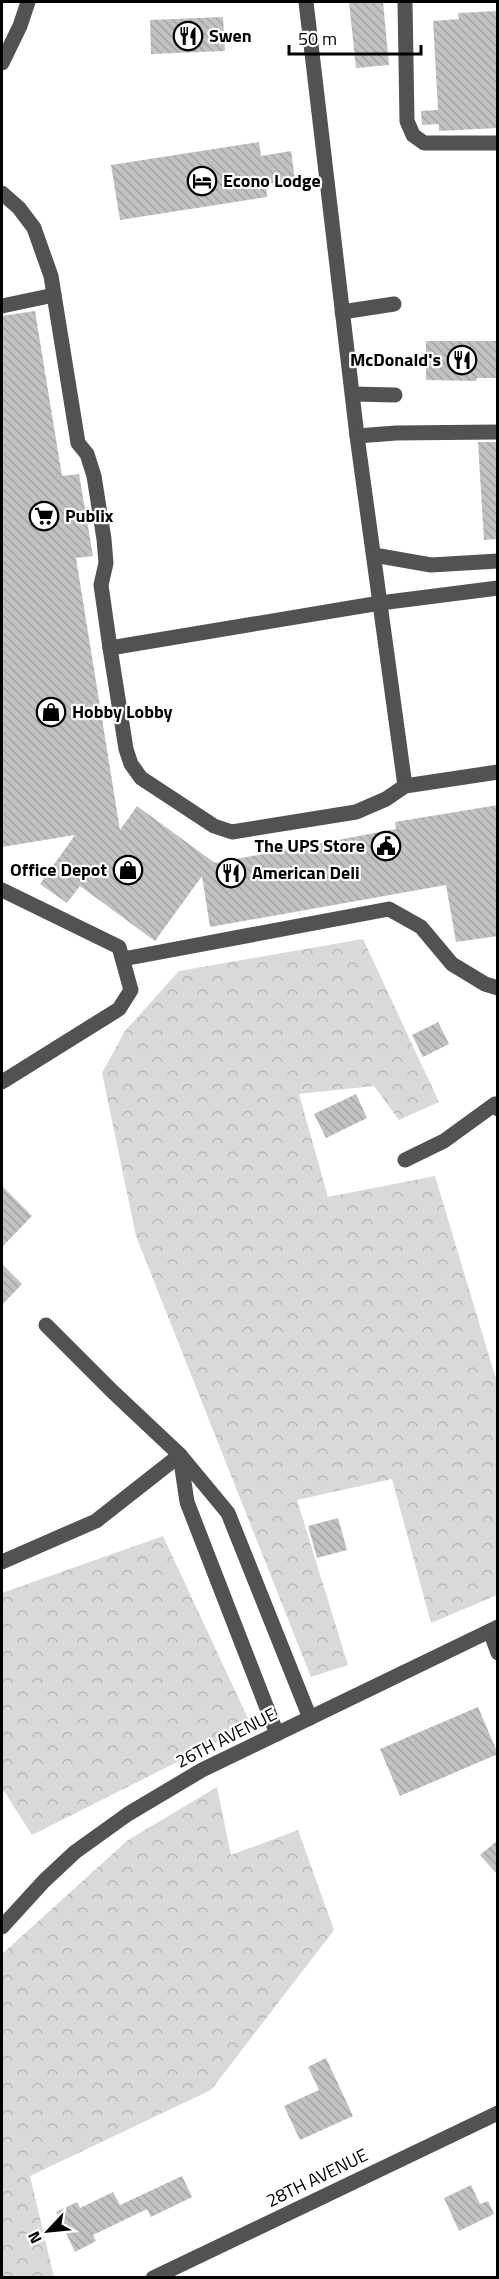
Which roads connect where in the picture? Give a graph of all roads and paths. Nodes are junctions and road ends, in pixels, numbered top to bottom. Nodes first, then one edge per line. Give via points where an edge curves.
1 (28, 2) edge
2 (306, 2) edge
3 (405, 2) edge
4 (2, 63) edge
5 (498, 143) edge
6 (3, 193) edge
7 (54, 295) junction
8 (394, 304) dead end
9 (2, 306) edge
10 (342, 312) junction
11 (352, 394) junction
12 (395, 395) dead end
13 (498, 432) edge
14 (357, 436) junction
15 (374, 555) junction
16 (498, 561) edge
17 (498, 588) edge
18 (380, 603) junction
19 (110, 648) junction
20 (498, 772) edge
21 (405, 786) junction
22 (2, 890) edge
23 (123, 959) junction
24 (498, 988) edge
25 (2, 1082) edge
26 (496, 1107) edge
27 (405, 1160) dead end
28 (46, 1325) dead end
29 (180, 1455) junction
30 (2, 1562) edge
31 (494, 1629) edge
32 (498, 1653) edge
33 (310, 1718) junction
34 (277, 1734) junction
35 (2, 1927) edge
36 (498, 2113) edge
37 (153, 2277) edge

1 - 4 street
2 - 10 street
3 - 5 street via 407,121 413,135 424,143
6 - 7 street via 34,228
7 - 9 street
7 - 19 street via 78,443 87,453 94,476 104,538 106,563 101,585
8 - 10 street
10 - 11 street
11 - 12 street
11 - 14 street
13 - 14 street
14 - 15 street
15 - 16 street via 431,564
15 - 18 street
17 - 18 street
18 - 19 street
18 - 21 street
19 - 21 street via 131,764 141,778 214,826 232,832 356,812
20 - 21 street
22 - 23 street via 109,941 119,947
23 - 24 street via 389,909 422,927 452,964
23 - 25 street via 131,990 119,1009
26 - 27 street via 444,1141
28 - 29 street
29 - 30 street via 96,1521
29 - 33 street via 228,1513
29 - 34 street via 187,1502
31 - 32 street
31 - 33 street, 26TH AVENUE
33 - 34 street, 26TH AVENUE
34 - 35 street, 26TH AVENUE via 202,1770 110,1826 68,1859
36 - 37 street, 28TH AVENUE

